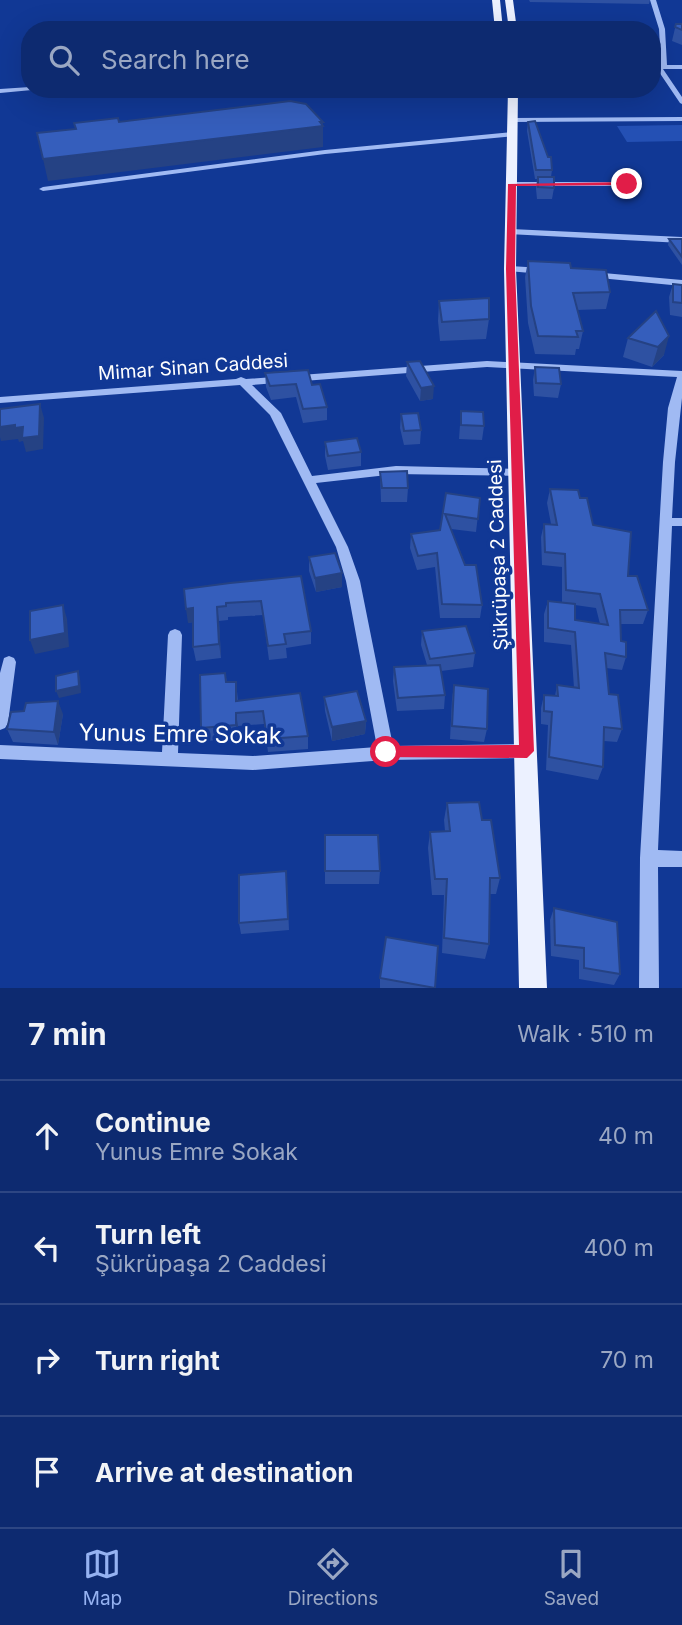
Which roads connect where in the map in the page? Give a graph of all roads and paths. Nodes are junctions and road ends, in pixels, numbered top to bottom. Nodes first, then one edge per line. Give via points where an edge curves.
1 (496, 0) edge
2 (509, 0) edge
3 (653, 0) edge
4 (498, 21) edge
5 (512, 21) edge
6 (660, 21) edge
7 (661, 26) edge
8 (662, 29) junction
9 (672, 29) dead end
10 (661, 38) edge
11 (661, 67) edge
12 (682, 67) edge
13 (661, 71) edge
14 (21, 90) edge
15 (0, 91) edge
16 (507, 98) edge
17 (513, 98) edge
18 (682, 102) edge
19 (682, 119) edge
20 (511, 127) junction
21 (512, 184) junction
22 (627, 184) dead end
23 (43, 188) dead end
24 (511, 232) junction
25 (682, 240) edge
26 (510, 269) junction
27 (550, 272) edge
28 (576, 274) edge
29 (682, 283) edge
30 (514, 366) junction
31 (682, 375) edge
32 (241, 380) junction
33 (0, 400) edge
34 (678, 408) edge
35 (676, 462) edge
36 (518, 472) junction
37 (310, 480) junction
38 (674, 522) edge
39 (175, 635) dead end
40 (9, 662) dead end
41 (0, 723) edge
42 (527, 751) junction
43 (0, 752) edge
44 (386, 752) junction
45 (170, 759) junction
46 (649, 858) junction
47 (682, 859) edge
48 (533, 988) edge
49 (649, 988) edge

1 - 4 main road
2 - 5 main road
3 - 6 street
7 - 8 street
8 - 9 street
8 - 10 street
11 - 12 street
13 - 18 street
14 - 15 street
16 - 20 main road
17 - 20 main road
19 - 20 street
20 - 21 main road, Şükrüpaşa 2 Caddesi
20 - 23 street
21 - 22 street
21 - 24 main road, Şükrüpaşa 2 Caddesi
24 - 25 street
24 - 26 main road, Şükrüpaşa 2 Caddesi
26 - 27 street
26 - 30 main road, Şükrüpaşa 2 Caddesi
28 - 29 street
30 - 31 street, Mimar Sinan Caddesi
30 - 32 street, Mimar Sinan Caddesi
30 - 36 main road, Şükrüpaşa 2 Caddesi
31 - 34 street
32 - 33 street, Mimar Sinan Caddesi
32 - 37 street via 275,413
34 - 35 street
35 - 38 street
36 - 37 street via 396,470
36 - 42 main road, Şükrüpaşa 2 Caddesi
37 - 44 street via 353,581
38 - 46 street
39 - 45 street
40 - 41 street
42 - 44 street, Yunus Emre Sokak
42 - 48 main road, Şükrüpaşa 2 Caddesi
43 - 45 street, Yunus Emre Sokak
44 - 45 street, Yunus Emre Sokak via 253,762
46 - 47 street
46 - 49 street

